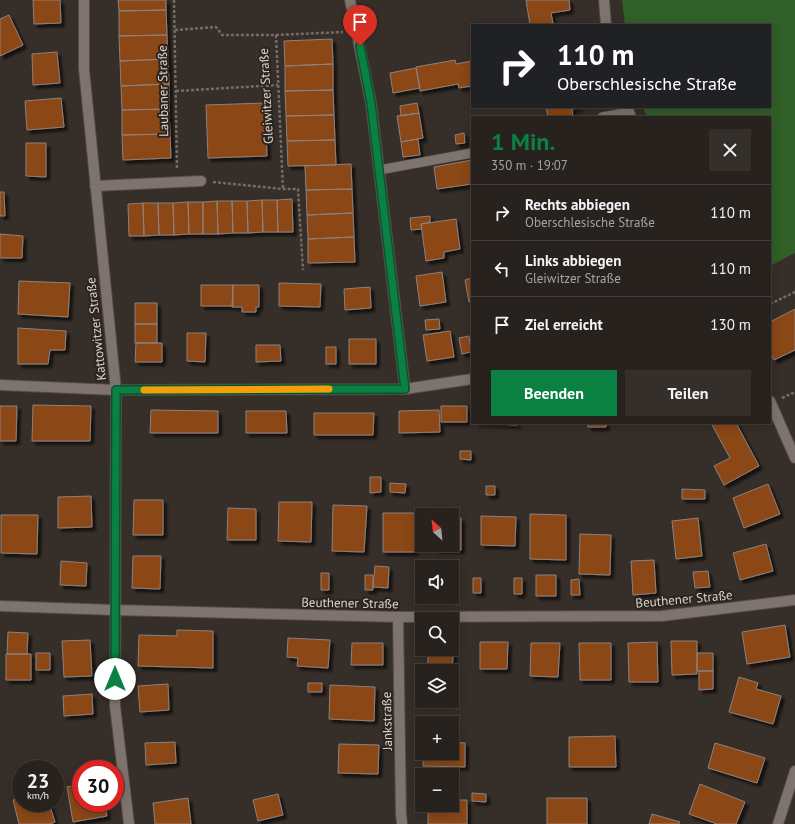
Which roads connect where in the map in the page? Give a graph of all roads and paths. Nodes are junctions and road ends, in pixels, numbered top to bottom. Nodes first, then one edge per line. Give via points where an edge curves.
1 (84, 0) edge
2 (174, 0) edge
3 (350, 0) edge
4 (604, 0) edge
5 (606, 24) edge
6 (175, 30) junction
7 (358, 32) junction
8 (276, 35) junction
9 (278, 85) junction
10 (176, 91) junction
11 (629, 112) edge
12 (607, 116) edge
13 (471, 153) edge
14 (379, 170) junction
15 (201, 181) joint
16 (177, 182) junction
17 (95, 186) junction
18 (283, 189) junction
19 (303, 270) dead end
20 (795, 292) edge
21 (771, 304) edge
22 (471, 380) edge
23 (0, 386) edge
24 (405, 389) junction
25 (116, 390) junction
26 (771, 403) edge
27 (795, 458) edge
28 (795, 600) edge
29 (0, 606) edge
30 (115, 610) junction
31 (398, 617) junction
32 (795, 771) edge
33 (129, 824) edge
34 (402, 824) edge
35 (778, 824) edge

1 - 17 street, Kattowitzer Straße via 84,69
2 - 6 path, Laubaner Straße
3 - 7 street
4 - 5 street
6 - 8 path via 216,27 222,35
6 - 10 path, Laubaner Straße
7 - 8 path, Gleiwitzer Straße
7 - 14 street via 371,103
8 - 9 path, Gleiwitzer Straße
9 - 10 path
9 - 18 path, Gleiwitzer Straße
10 - 16 path, Laubaner Straße
11 - 12 lane
13 - 14 lane
14 - 24 street
15 - 16 street
15 - 18 path
16 - 17 street
17 - 25 street, Kattowitzer Straße
18 - 19 path via 298,189
20 - 21 path
22 - 24 street
23 - 25 street
24 - 25 street
25 - 30 street, Kattowitzer Straße
26 - 27 street
28 - 31 street, Beuthener Straße via 662,616
29 - 30 street, Beuthener Straße
30 - 31 street, Beuthener Straße
30 - 33 street, Kattowitzer Straße via 115,706
31 - 34 street, Jankstraße
32 - 35 street

